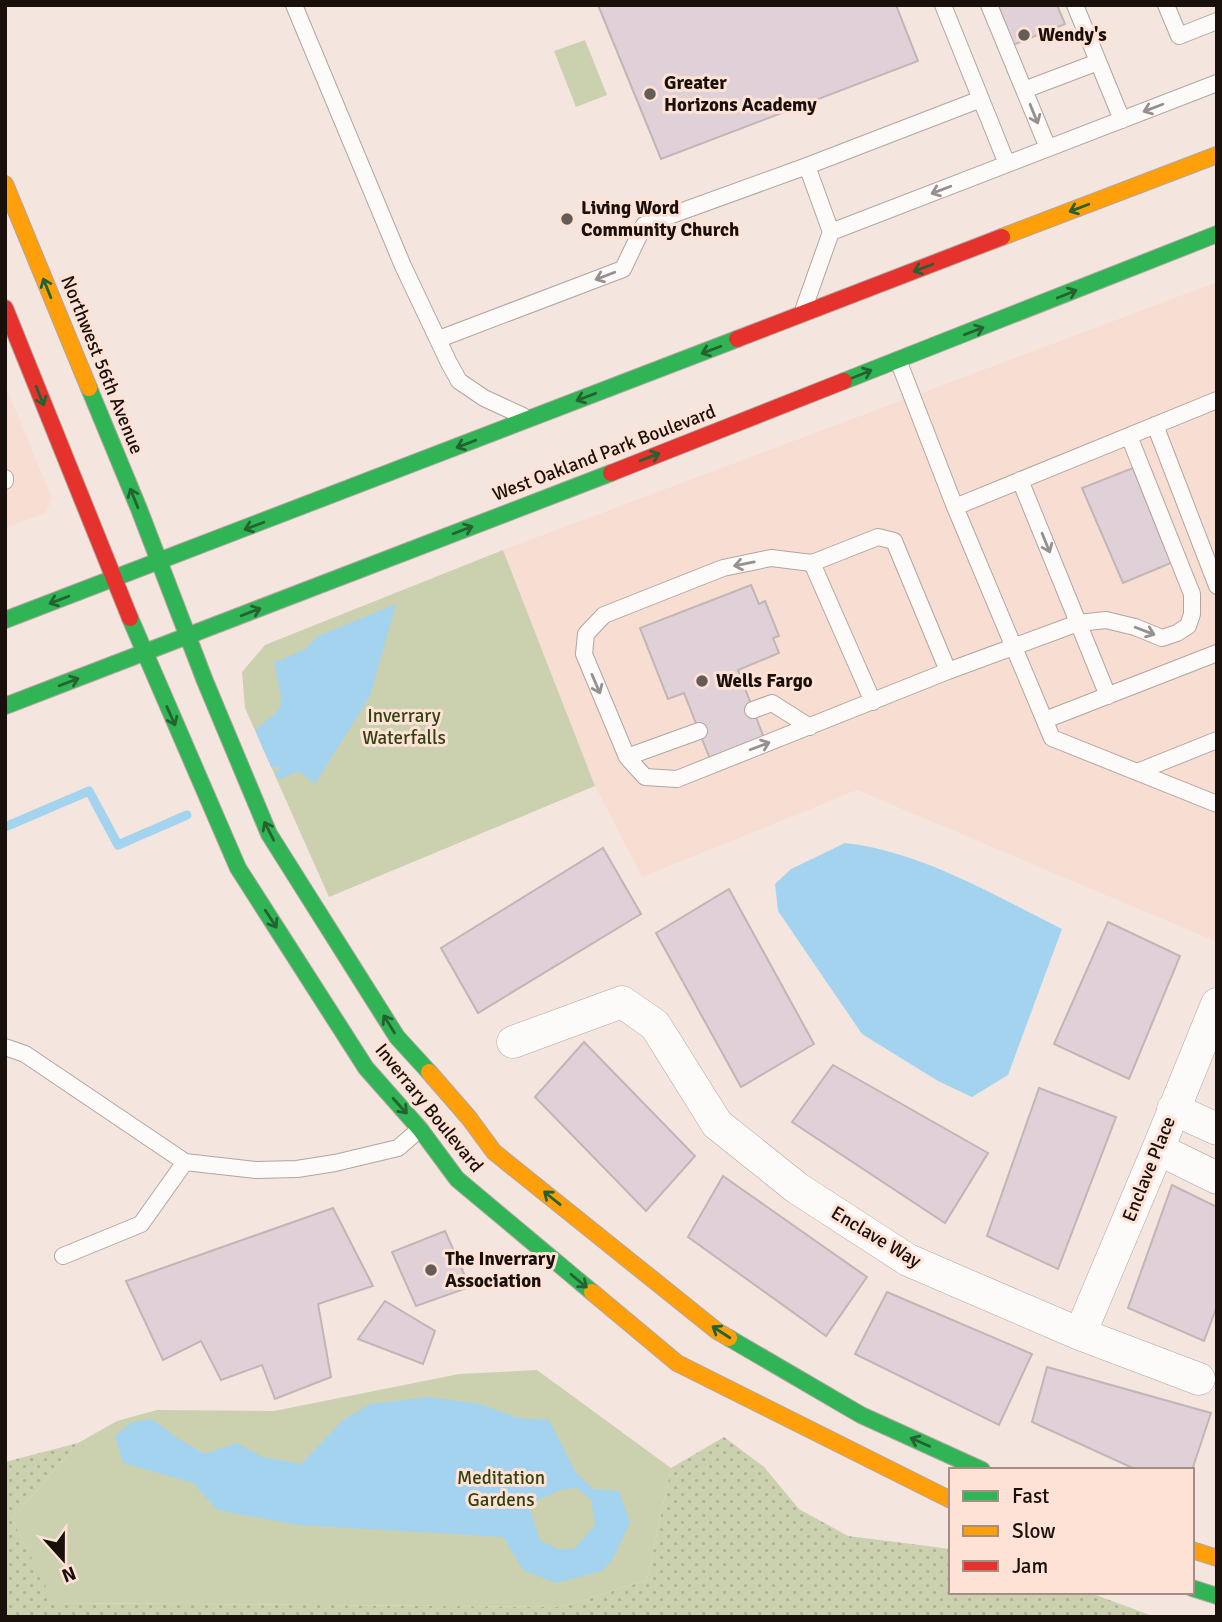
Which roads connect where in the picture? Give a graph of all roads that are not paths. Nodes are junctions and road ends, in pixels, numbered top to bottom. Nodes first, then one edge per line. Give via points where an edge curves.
1 (294, 5) edge
2 (943, 5) edge
3 (989, 5) edge
4 (1075, 5) edge
5 (1166, 5) edge
6 (1217, 21) edge
7 (1098, 62) junction
8 (1217, 83) edge
9 (1024, 90) junction
10 (981, 99) junction
11 (1122, 120) junction
12 (1048, 148) junction
13 (1217, 155) edge
14 (1007, 164) junction
15 (807, 166) junction
16 (5, 184) edge
17 (831, 232) junction
18 (1217, 234) edge
19 (5, 308) edge
20 (802, 314) junction
21 (439, 340) junction
22 (898, 360) junction
23 (1217, 400) edge
24 (530, 419) junction
25 (1156, 425) junction
26 (1129, 436) junction
27 (1020, 480) junction
28 (955, 507) junction
29 (159, 562) junction
30 (811, 563) junction
31 (113, 579) junction
32 (1217, 586) edge
33 (5, 620) edge
34 (1078, 623) junction
35 (188, 637) junction
36 (1014, 647) junction
37 (144, 653) junction
38 (1217, 653) edge
39 (948, 671) junction
40 (1108, 696) junction
41 (873, 702) junction
42 (5, 706) edge
43 (753, 710) dead end
44 (1045, 720) junction
45 (810, 727) junction
46 (699, 731) dead end
47 (1217, 740) edge
48 (627, 757) junction
49 (1137, 772) junction
50 (1217, 804) edge
51 (1217, 1004) edge
52 (513, 1042) dead end
53 (5, 1047) edge
54 (1173, 1109) junction
55 (426, 1126) junction
56 (1217, 1129) edge
57 (464, 1136) dead end
58 (1158, 1149) junction
59 (494, 1152) junction
60 (185, 1161) junction
61 (1217, 1178) edge
62 (63, 1256) dead end
63 (1080, 1334) junction
64 (1199, 1379) dead end
65 (978, 1468) edge
66 (949, 1499) edge
67 (1194, 1551) edge
68 (1217, 1558) edge
69 (1194, 1589) edge
70 (1217, 1596) edge

1 - 21 lane via 403,266
2 - 10 lane
3 - 9 lane
4 - 7 lane
5 - 6 lane via 1178,36
7 - 9 lane
7 - 11 lane
8 -> 11 lane
9 -> 12 lane
10 - 14 lane
10 - 15 lane
11 - 12 lane
12 - 14 lane
13 -> 20 street
14 -> 17 lane
15 - 17 lane
15 -> 21 lane via 644,225 624,269
29 -> 16 street, Northwest 56th Avenue
17 - 20 lane
22 -> 18 street, West Oakland Park Boulevard
19 -> 31 street
20 -> 24 street
21 - 24 lane via 459,380 484,398
22 - 28 lane
35 -> 22 street, West Oakland Park Boulevard
23 - 25 lane
24 -> 29 street
25 - 26 lane
25 - 32 lane
26 - 27 lane
34 -> 26 lane via 1105,620 1162,638 1188,626 1192,614 1192,594
27 - 28 lane
27 -> 34 lane
28 - 36 lane
29 - 31 street
29 - 35 street, Inverrary Boulevard
30 - 39 lane via 878,537 894,541
30 - 41 lane
30 -> 48 lane via 771,558 723,568 604,615 586,634 584,654
31 -> 33 street
31 - 37 street, Inverrary Boulevard
34 - 36 lane
34 - 40 lane
35 - 37 street, West Oakland Park Boulevard
59 -> 35 street, Inverrary Boulevard via 397,1037 269,834
36 - 39 lane
36 - 44 lane
42 -> 37 street, West Oakland Park Boulevard
37 -> 55 street, Inverrary Boulevard via 238,868 366,1068
38 - 40 lane
39 - 41 lane
40 - 44 lane
41 - 45 lane
43 - 45 lane via 772,703
44 - 49 lane via 1052,738
48 -> 45 lane via 645,777 677,779
46 - 48 lane
47 - 49 lane
49 - 50 lane
51 - 54 street, Enclave Place
52 - 63 street, Enclave Way via 622,1002 655,1025 717,1124 797,1188 908,1259
53 - 60 lane via 25,1054
54 - 56 street
54 - 58 street, Enclave Place
55 - 60 lane via 398,1148 297,1169 256,1171
55 -> 66 street, Inverrary Boulevard via 457,1179 677,1363
57 - 59 street
58 - 61 street
58 - 63 street, Enclave Place
65 -> 59 street, Inverrary Boulevard via 860,1415 717,1331
60 - 62 lane via 141,1224
63 - 64 street, Enclave Way
67 - 68 street
69 - 70 street

